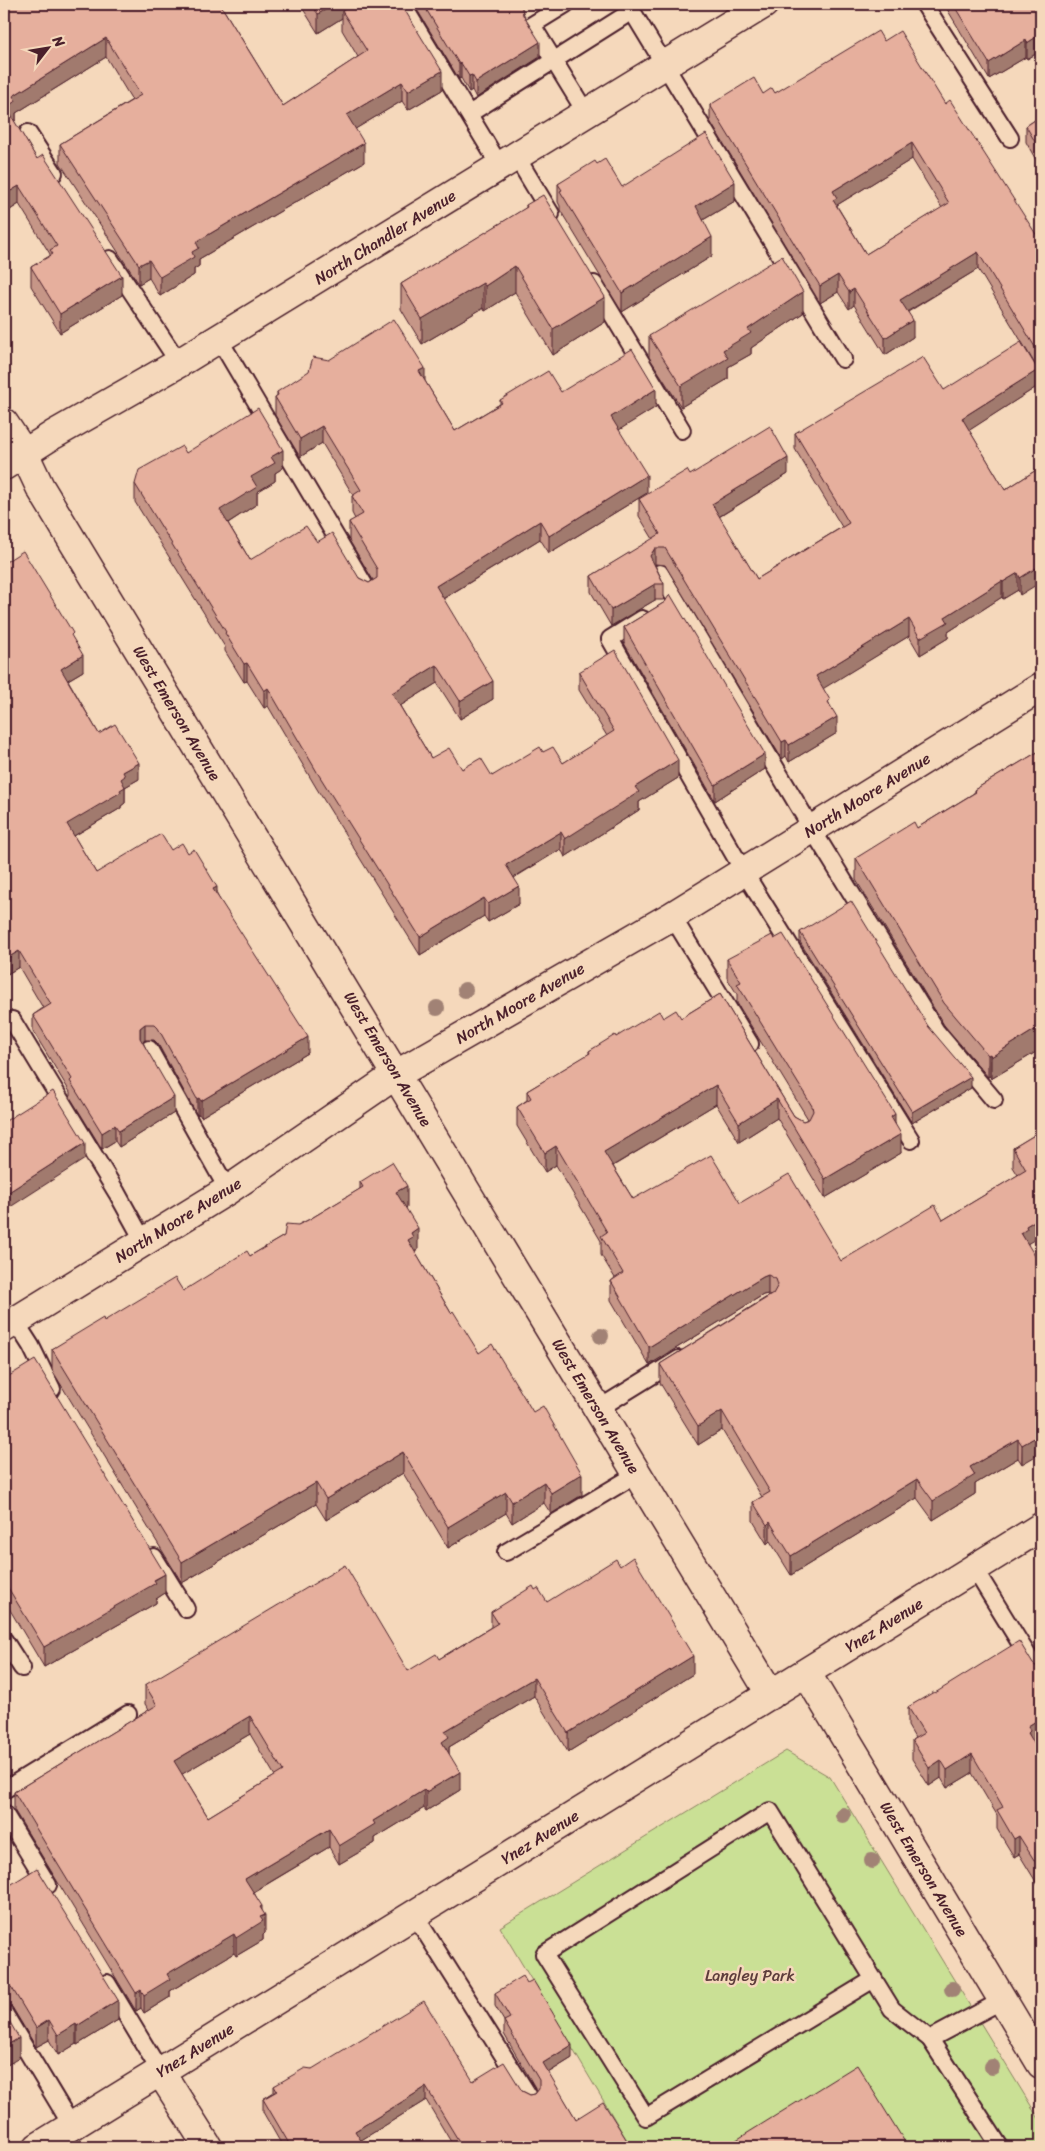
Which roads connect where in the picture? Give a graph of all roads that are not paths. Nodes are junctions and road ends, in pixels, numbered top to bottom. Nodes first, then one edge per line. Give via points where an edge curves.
1 (402, 4) edge
2 (566, 4) edge
3 (764, 4) edge
4 (924, 4) edge
5 (634, 6) edge
6 (554, 61) junction
7 (664, 65) junction
8 (586, 113) junction
9 (469, 114) junction
10 (28, 133) dead end
11 (1010, 138) dead end
12 (508, 161) junction
13 (61, 183) edge
14 (561, 231) edge
15 (104, 250) edge
16 (586, 272) edge
17 (219, 339) junction
18 (843, 359) dead end
19 (179, 363) junction
20 (4, 423) edge
21 (682, 430) dead end
22 (14, 460) edge
23 (660, 573) edge
24 (368, 591) edge
25 (660, 609) edge
26 (1041, 687) edge
27 (812, 830) junction
28 (744, 872) junction
29 (672, 916) junction
30 (12, 1020) dead end
31 (149, 1049) edge
32 (756, 1054) edge
33 (397, 1074) junction
34 (994, 1100) dead end
35 (911, 1140) dead end
36 (228, 1190) junction
37 (144, 1242) junction
38 (10, 1324) edge
39 (694, 1350) edge
40 (58, 1400) edge
41 (598, 1409) junction
42 (637, 1474) junction
43 (1041, 1527) edge
44 (145, 1542) edge
45 (506, 1552) dead end
46 (974, 1568) junction
47 (186, 1609) dead end
48 (4, 1640) edge
49 (22, 1668) dead end
50 (807, 1674) junction
51 (1041, 1677) edge
52 (772, 1695) junction
53 (128, 1714) dead end
54 (4, 1790) edge
55 (4, 1812) edge
56 (54, 1896) edge
57 (414, 1914) junction
58 (99, 1971) edge
59 (874, 1979) junction
60 (1003, 2000) junction
61 (4, 2013) edge
62 (930, 2039) junction
63 (1041, 2064) edge
64 (160, 2071) junction
65 (530, 2098) edge
66 (72, 2126) junction
67 (38, 2147) edge
68 (208, 2147) edge
69 (1000, 2147) edge

1 - 9 lane
2 - 6 lane via 532,25
3 - 7 street, North Chandler Avenue
4 - 11 lane
5 - 6 lane
5 - 7 lane
6 - 8 lane
6 - 9 lane
7 - 8 street, North Chandler Avenue
7 - 18 lane
8 - 12 street, North Chandler Avenue
9 - 12 lane
10 - 13 lane
12 - 14 lane
12 - 17 street, North Chandler Avenue
15 - 19 lane
16 - 21 lane
17 - 19 street, North Chandler Avenue
17 - 24 lane
19 - 22 street, North Chandler Avenue
20 - 22 street, West Emerson Avenue
22 - 33 street, West Emerson Avenue via 45,496
23 - 27 lane
25 - 28 lane via 610,639
26 - 27 street, North Moore Avenue
27 - 28 street, North Moore Avenue
27 - 34 lane via 936,1031
28 - 29 street, North Moore Avenue
28 - 35 lane
29 - 32 lane
29 - 33 street, North Moore Avenue
30 - 37 lane
31 - 36 lane
33 - 36 street, North Moore Avenue
33 - 41 street, West Emerson Avenue
36 - 37 street, North Moore Avenue
37 - 38 street, North Moore Avenue
38 - 40 lane via 31,1346
39 - 41 lane
41 - 42 street, West Emerson Avenue
42 - 45 lane
42 - 52 street, West Emerson Avenue
43 - 46 street, Ynez Avenue
44 - 47 lane
46 - 50 street, Ynez Avenue
46 - 51 lane
48 - 49 lane
50 - 52 street, Ynez Avenue
50 - 60 street, West Emerson Avenue
52 - 57 street, Ynez Avenue
53 - 54 lane
55 - 56 lane
57 - 64 street, Ynez Avenue
57 - 65 lane
58 - 64 lane
59 - 59 lane via 770,1811 544,1954 646,2117
59 - 62 lane via 892,2009
60 - 62 lane
60 - 63 street, West Emerson Avenue
61 - 66 lane
62 - 69 lane
64 - 66 street, Ynez Avenue
64 - 68 street
66 - 67 street, Ynez Avenue

